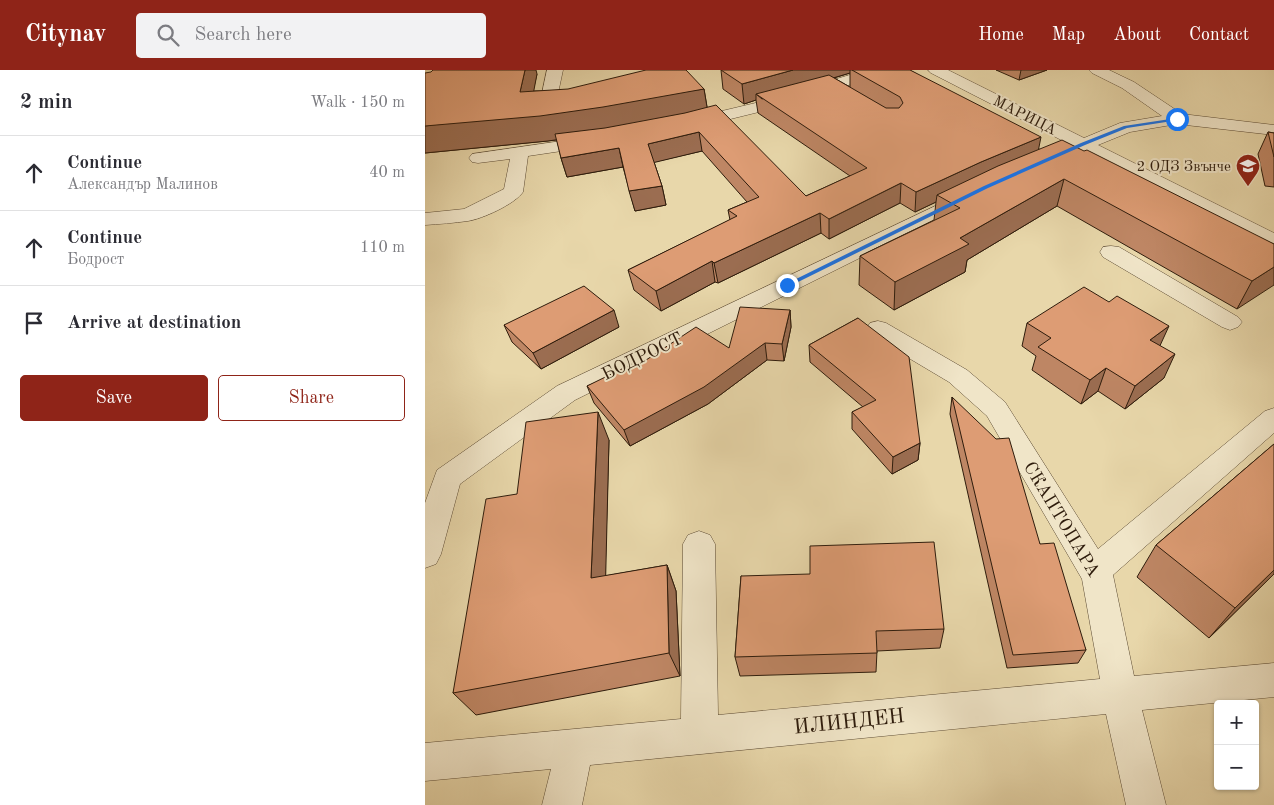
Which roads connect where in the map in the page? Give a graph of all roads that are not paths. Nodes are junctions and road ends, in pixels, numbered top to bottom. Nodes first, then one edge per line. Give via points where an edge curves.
1 (555, 70) edge
2 (882, 70) edge
3 (936, 70) edge
4 (1097, 70) edge
5 (831, 85) junction
6 (847, 94) edge
7 (549, 98) edge
8 (1177, 119) junction
9 (678, 126) edge
10 (1274, 130) edge
11 (615, 138) edge
12 (1083, 144) junction
13 (520, 152) junction
14 (478, 158) dead end
15 (1019, 173) edge
16 (986, 187) edge
17 (425, 219) edge
18 (1274, 241) edge
19 (1111, 252) dead end
20 (1230, 322) dead end
21 (878, 329) dead end
22 (1274, 418) edge
23 (699, 544) dead end
24 (425, 554) edge
25 (1095, 571) junction
26 (1274, 680) edge
27 (1120, 694) junction
28 (700, 736) junction
29 (575, 748) junction
30 (425, 762) edge
31 (562, 805) edge
32 (1146, 805) edge

1 - 7 street
2 - 5 street
3 - 12 street, МАРИЦА
4 - 8 street via 1128,85
5 - 6 street
5 - 9 street
8 - 10 street
8 - 12 street via 1125,127
11 - 13 street
12 - 15 street
12 - 18 street, МАРИЦА
13 - 14 street
13 - 17 street via 513,192 469,215
16 - 24 street, БОДРОСТ via 566,393 447,478
19 - 20 street
21 - 25 street, СКАПТОПАРА via 959,376 996,409
22 - 25 street
23 - 28 street
25 - 27 street, СКАПТОПАРА
26 - 27 street, ИЛИНДЕН
27 - 28 street, ИЛИНДЕН
27 - 32 street, СКАПТОПАРА
28 - 29 street, ИЛИНДЕН
29 - 30 street, ИЛИНДЕН
29 - 31 street

